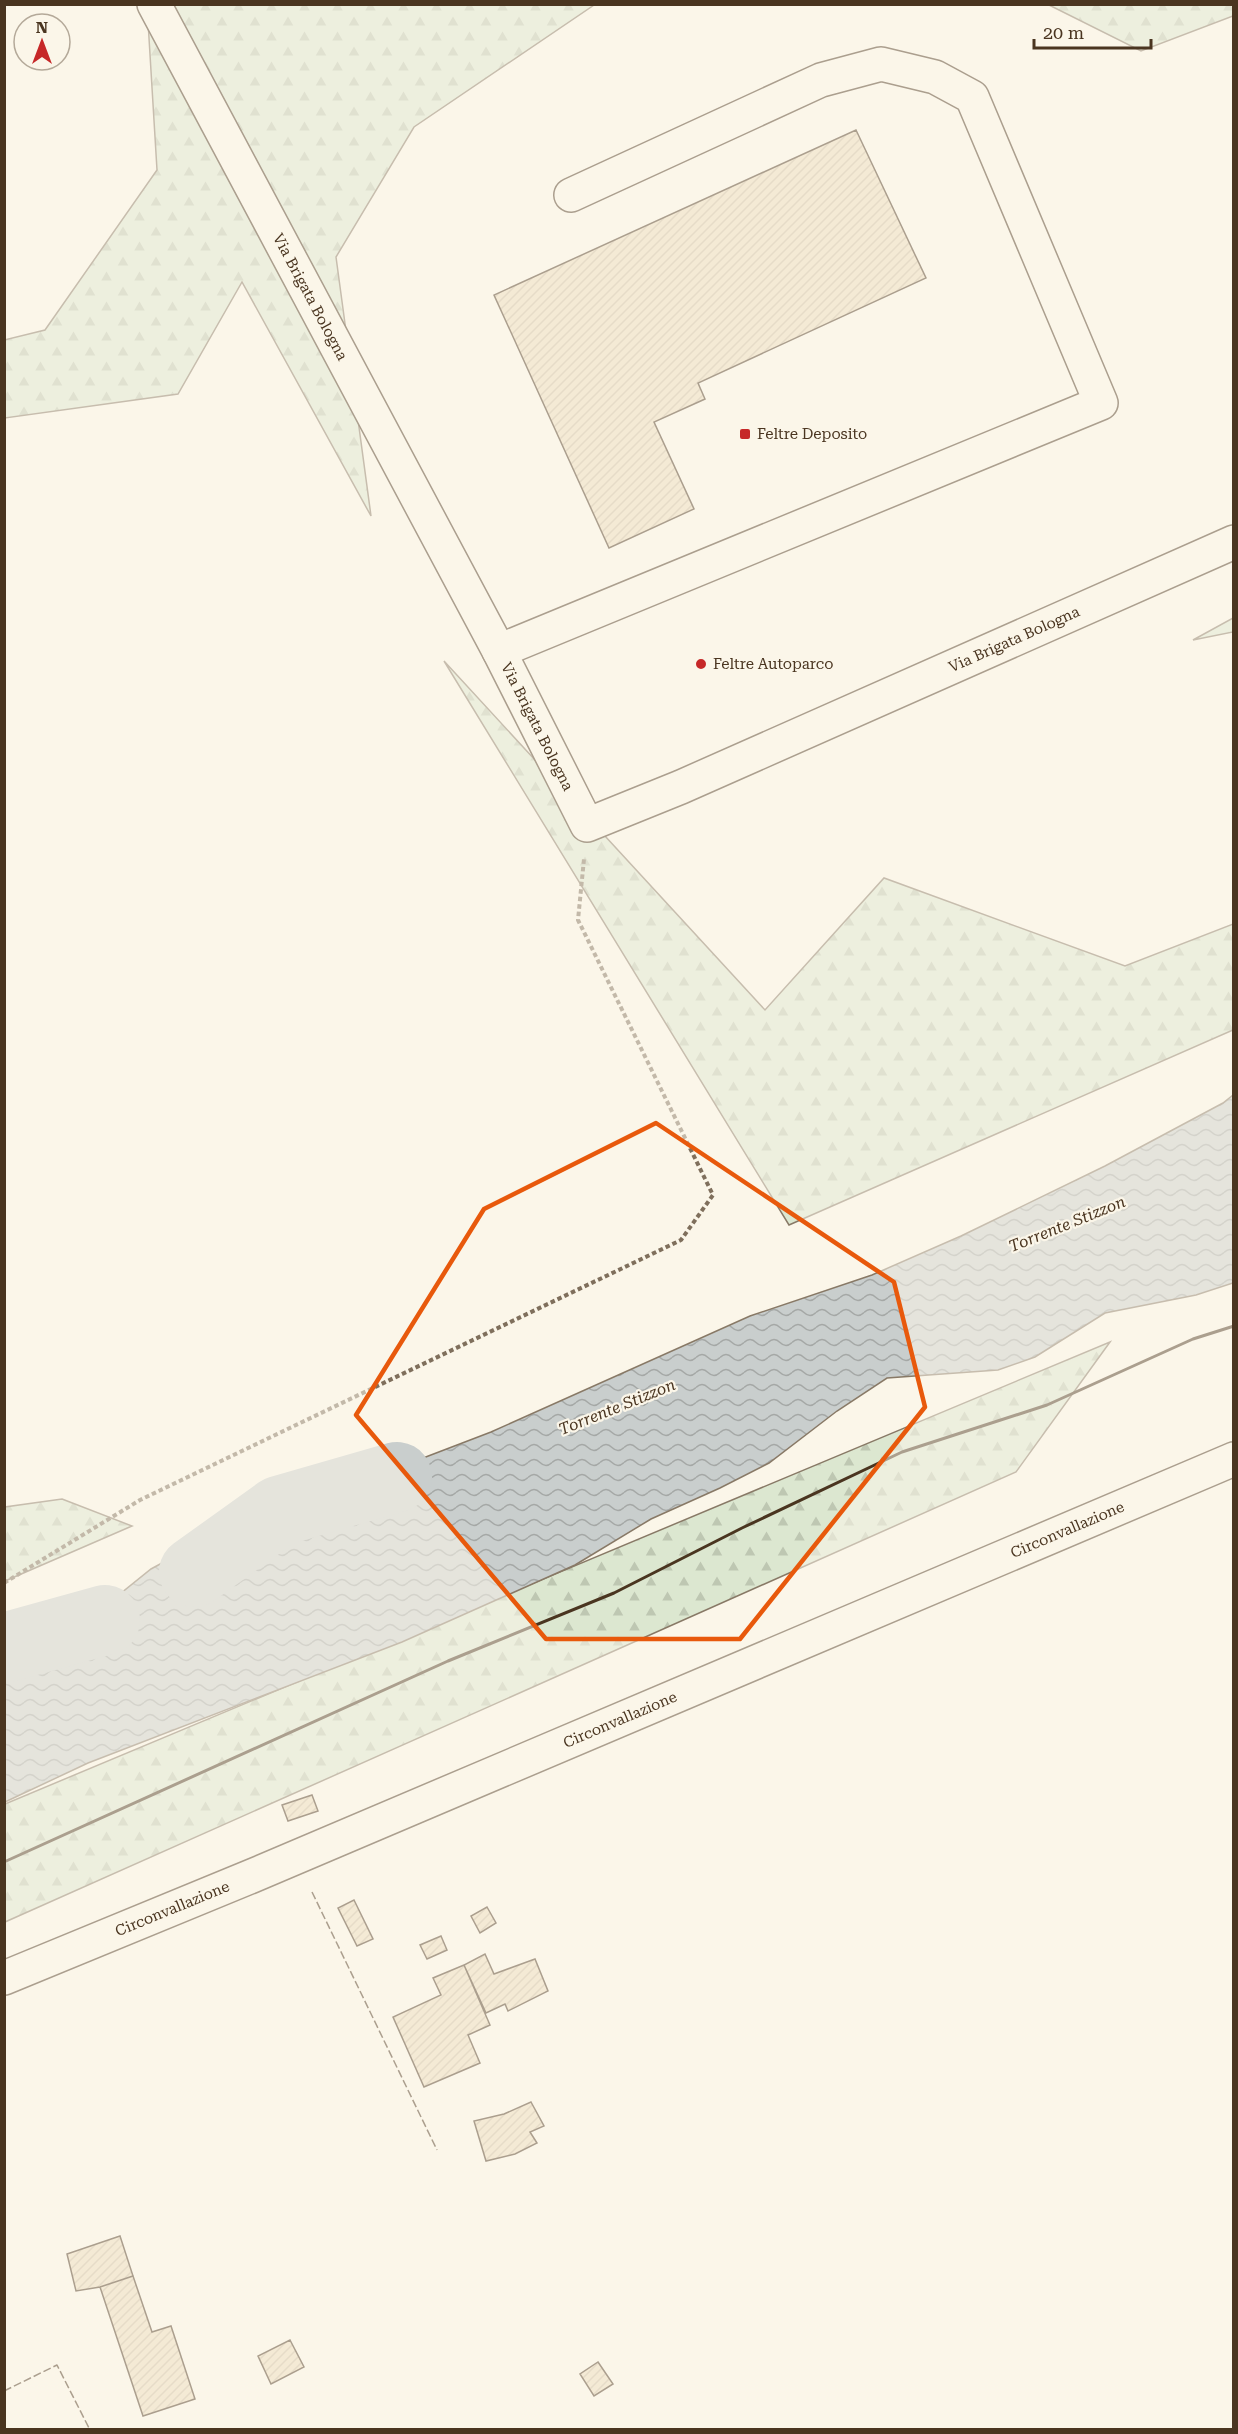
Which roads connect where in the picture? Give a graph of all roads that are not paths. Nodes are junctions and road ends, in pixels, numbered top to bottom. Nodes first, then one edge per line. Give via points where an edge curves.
1 (154, 4) edge
2 (571, 195) dead end
3 (1233, 542) edge
4 (499, 651) junction
5 (1233, 1459) edge
6 (4, 1978) edge

1 - 4 main road, Via Brigata Bologna
2 - 4 main road via 821,80 880,64 935,77 972,97 1101,403
3 - 4 main road, Via Brigata Bologna via 587,825
5 - 6 main road, Circonvallazione

